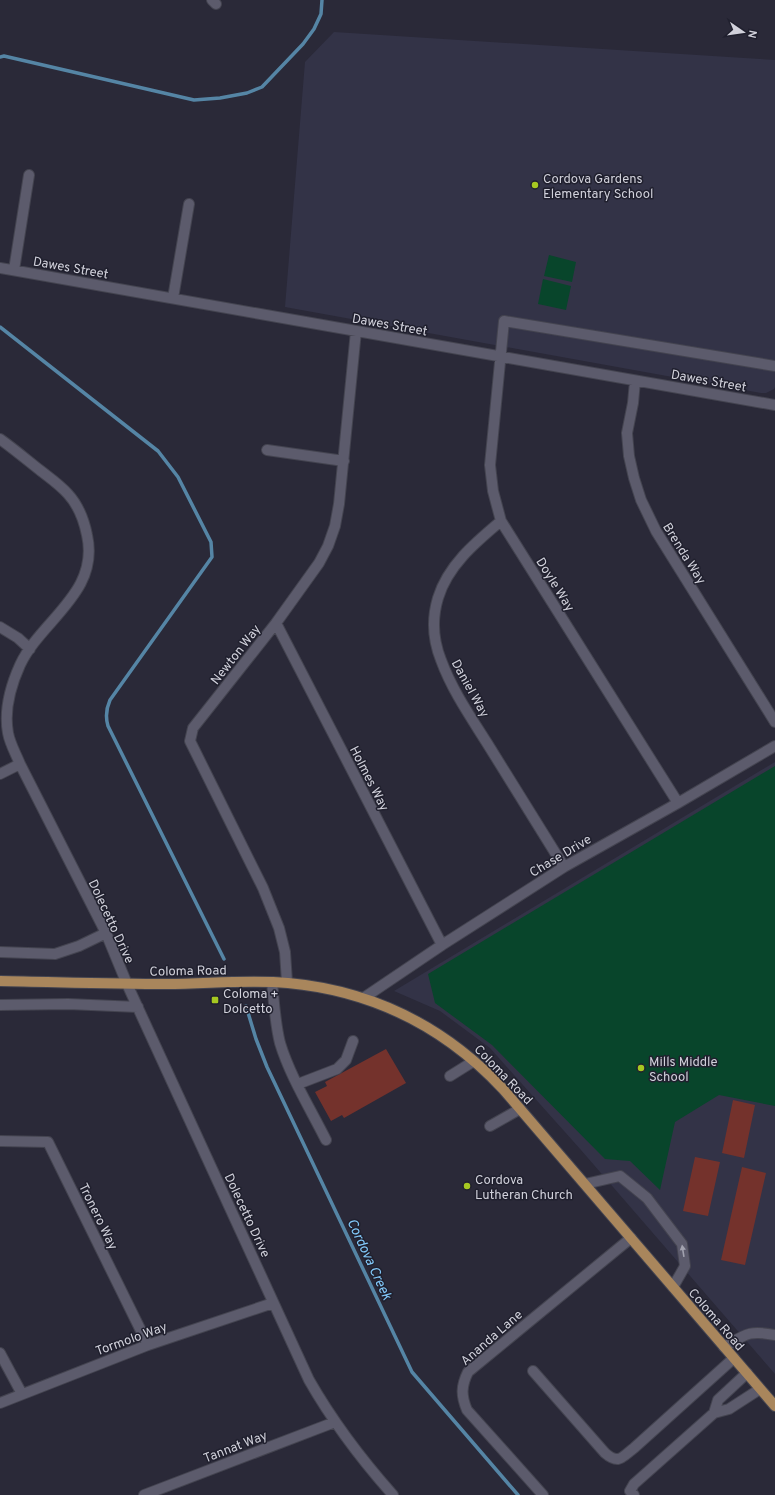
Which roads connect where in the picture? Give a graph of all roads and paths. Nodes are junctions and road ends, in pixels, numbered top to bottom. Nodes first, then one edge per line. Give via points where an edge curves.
1 (29, 175) dead end
2 (189, 204) dead end
3 (0, 268) edge
4 (14, 270) junction
5 (173, 298) junction
6 (356, 331) junction
7 (500, 356) junction
8 (775, 366) edge
9 (635, 380) junction
10 (775, 405) edge
11 (0, 439) edge
12 (268, 450) dead end
13 (344, 461) junction
14 (501, 521) junction
15 (276, 623) junction
16 (0, 627) edge
17 (30, 649) junction
18 (775, 722) edge
19 (775, 746) edge
20 (20, 764) junction
21 (0, 774) edge
22 (678, 803) junction
23 (564, 867) junction
24 (106, 933) junction
25 (442, 945) junction
26 (0, 952) edge
27 (0, 981) edge
28 (272, 982) junction
29 (287, 982) junction
30 (127, 984) junction
31 (365, 997) junction
32 (0, 1005) edge
33 (138, 1007) junction
34 (353, 1041) dead end
35 (474, 1061) junction
36 (450, 1076) dead end
37 (298, 1084) junction
38 (520, 1109) junction
39 (490, 1126) dead end
40 (326, 1140) dead end
41 (0, 1141) edge
42 (585, 1184) junction
43 (631, 1238) junction
44 (673, 1287) junction
45 (274, 1303) junction
46 (775, 1335) edge
47 (148, 1345) junction
48 (724, 1347) junction
49 (0, 1353) edge
50 (734, 1358) junction
51 (533, 1371) dead end
52 (747, 1373) junction
53 (760, 1388) junction
54 (22, 1394) junction
55 (0, 1403) edge
56 (775, 1406) edge
57 (714, 1413) junction
58 (335, 1422) junction
59 (144, 1495) edge
60 (393, 1495) edge
61 (543, 1495) edge
62 (634, 1495) edge

1 - 4 street
2 - 5 street
3 - 4 street, Dawes Street
4 - 5 street, Dawes Street
5 - 6 street, Dawes Street
6 - 7 street, Dawes Street
6 - 13 street, Newton Way
7 - 8 street, Doyle Way via 504,321
7 - 9 street, Dawes Street
7 - 14 street, Doyle Way via 490,465 493,491
9 - 10 street, Dawes Street
9 - 18 street, Brenda Way via 627,433 629,456 641,500 656,531
11 - 17 street, Dolecetto Drive via 69,495 81,514 88,538 88,563 80,586
12 - 13 street
13 - 15 street, Newton Way via 335,526 328,546 319,563
14 - 22 street, Doyle Way
14 - 23 street, Daniel Way via 457,562 446,581 438,597 435,613 437,647 450,683
15 - 25 street, Holmes Way
15 - 29 street, Newton Way via 193,728 190,741 263,888 279,928 285,952
16 - 17 street
17 - 20 street, Dolecetto Drive via 14,679 8,711 8,733
19 - 22 street, Chase Drive
20 - 21 street
20 - 24 street, Dolecetto Drive
22 - 23 street, Chase Drive
23 - 25 street, Chase Drive
24 - 26 street via 55,954
24 - 30 street, Dolecetto Drive
25 - 31 street, Chase Drive
27 - 30 main road, Coloma Road
28 - 29 main road, Coloma Road
28 - 30 main road, Coloma Road
28 - 37 street via 280,1043
29 - 31 main road, Coloma Road
30 - 33 street, Dolecetto Drive
31 - 35 main road, Coloma Road via 426,1025
32 - 33 street
33 - 45 street, Dolecetto Drive
34 - 37 street via 346,1060 337,1069
35 - 36 street
35 - 38 main road, Coloma Road
37 - 40 street
38 - 39 street
38 - 42 main road, Coloma Road
41 - 47 street, Tronero Way via 48,1142
42 - 43 main road, Coloma Road
44 -> 42 street via 685,1266 682,1244 647,1198 620,1176
43 - 44 main road, Coloma Road
43 - 61 street, Ananda Lane via 468,1372 464,1380 462,1390 467,1410
44 - 48 main road, Coloma Road
45 - 47 street, Tormolo Way
45 - 58 street, Dolecetto Drive via 310,1380
46 - 48 street via 747,1333
47 - 54 street, Tormolo Way
48 - 50 main road, Coloma Road
49 - 54 street
50 - 51 street via 634,1448 617,1460 606,1453
50 - 52 main road, Coloma Road
52 - 53 main road, Coloma Road
52 - 57 street via 718,1400
53 - 56 main road, Coloma Road
53 - 57 street via 729,1409
54 - 55 street, Tormolo Way
57 - 62 street via 634,1484 630,1491
58 - 59 street, Tannat Way
58 - 60 street, Dolecetto Drive via 355,1451

